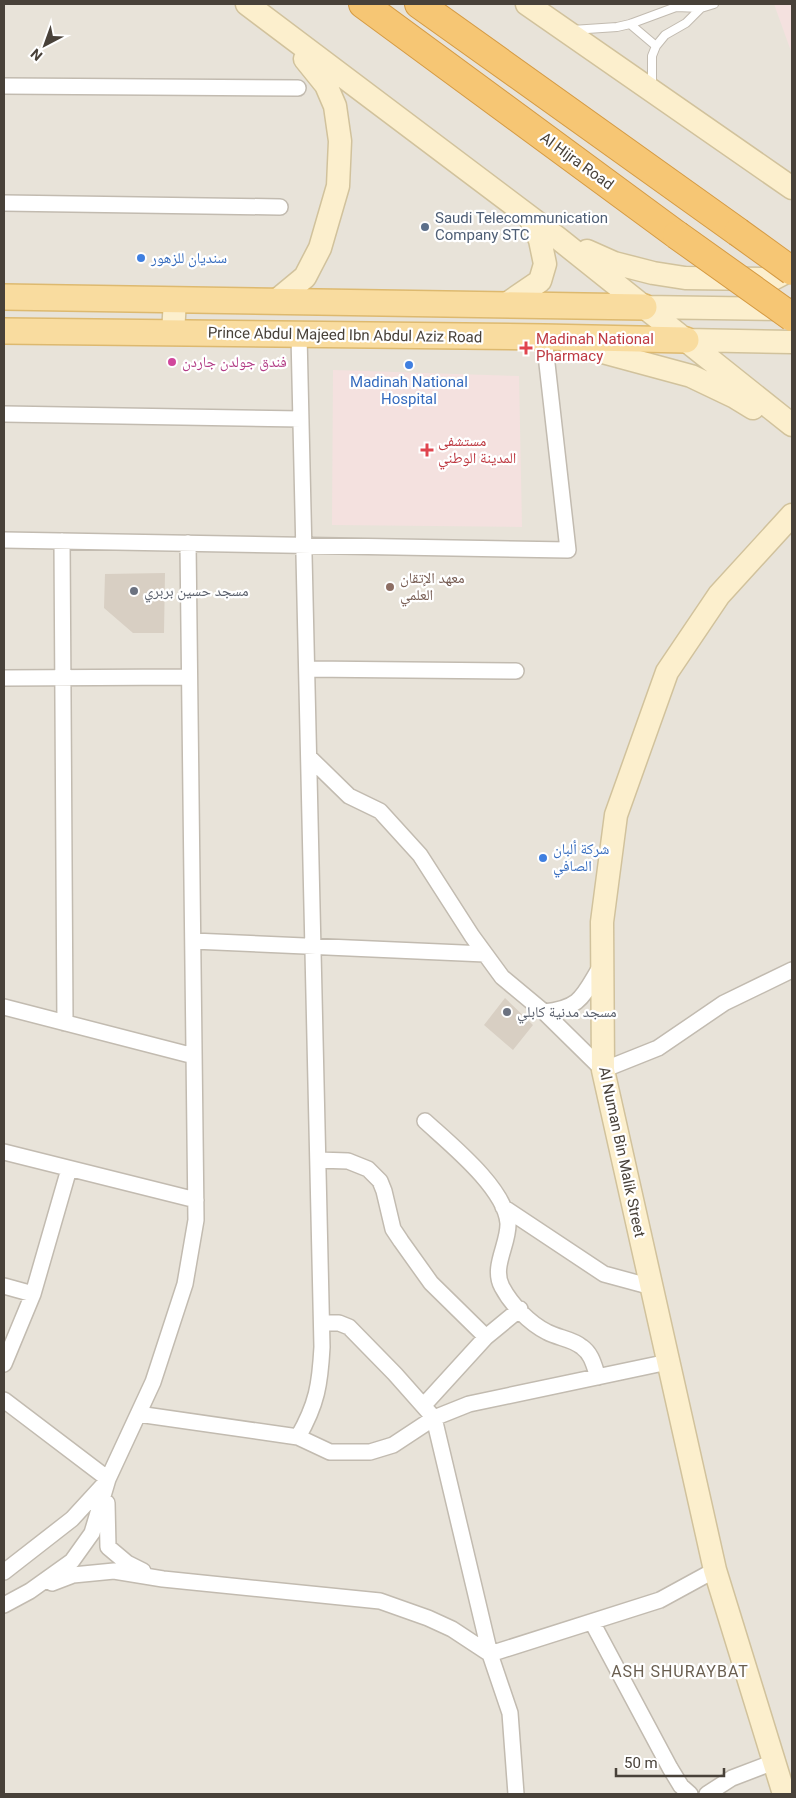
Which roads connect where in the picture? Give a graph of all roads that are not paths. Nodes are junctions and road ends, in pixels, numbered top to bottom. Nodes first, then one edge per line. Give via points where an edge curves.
1 (247, 4) edge
2 (364, 4) edge
3 (420, 4) edge
4 (527, 4) edge
5 (714, 4) edge
6 (701, 8) junction
7 (630, 24) junction
8 (566, 30) junction
9 (284, 32) junction
10 (656, 46) junction
11 (4, 86) edge
12 (298, 88) dead end
13 (652, 90) junction
14 (761, 166) junction
15 (792, 183) edge
16 (792, 188) edge
17 (792, 199) edge
18 (4, 203) edge
19 (280, 207) dead end
20 (530, 217) junction
21 (559, 239) junction
22 (792, 270) edge
23 (4, 297) edge
24 (175, 300) junction
25 (276, 301) junction
26 (505, 305) junction
27 (644, 307) junction
28 (792, 309) edge
29 (792, 317) edge
30 (4, 331) edge
31 (173, 333) junction
32 (299, 335) junction
33 (544, 337) junction
34 (686, 340) junction
35 (792, 342) edge
36 (4, 414) edge
37 (301, 420) junction
38 (792, 425) edge
39 (792, 432) edge
40 (792, 515) edge
41 (4, 540) edge
42 (62, 541) junction
43 (188, 543) junction
44 (304, 545) junction
45 (307, 669) junction
46 (516, 671) dead end
47 (190, 676) junction
48 (63, 677) junction
49 (4, 678) edge
50 (309, 757) junction
51 (193, 941) junction
52 (313, 947) junction
53 (485, 954) junction
54 (602, 964) junction
55 (792, 970) edge
56 (4, 1007) edge
57 (544, 1012) junction
58 (65, 1023) junction
59 (194, 1056) junction
60 (603, 1070) junction
61 (425, 1121) dead end
62 (4, 1152) edge
63 (318, 1160) junction
64 (69, 1169) junction
65 (196, 1200) junction
66 (503, 1207) junction
67 (4, 1286) edge
68 (652, 1287) junction
69 (33, 1294) junction
70 (520, 1309) junction
71 (322, 1323) junction
72 (486, 1337) junction
73 (668, 1362) junction
74 (4, 1364) edge
75 (598, 1377) junction
76 (4, 1400) edge
77 (424, 1405) junction
78 (138, 1414) junction
79 (434, 1418) junction
80 (298, 1437) junction
81 (108, 1479) junction
82 (715, 1570) junction
83 (4, 1572) edge
84 (163, 1579) junction
85 (30, 1591) junction
86 (4, 1605) edge
87 (592, 1622) junction
88 (490, 1654) junction
89 (774, 1762) junction
90 (516, 1794) edge
91 (690, 1794) edge
92 (707, 1794) edge
93 (784, 1794) edge

1 - 9 main road
2 - 29 highway, Al Hijra Road, bridge
3 - 22 highway, bridge
4 - 8 main road
5 - 6 lane
6 - 7 lane via 676,7
6 - 10 lane via 686,23 665,35
7 - 8 lane
7 - 10 lane
8 - 13 main road
9 - 20 main road
9 - 25 main road via 326,85 335,106 340,141 338,186 320,248 305,277
10 - 13 lane via 652,56
11 - 12 street
13 - 14 main road
14 - 15 main road
14 - 16 main road
14 - 17 main road
18 - 19 street
20 - 21 main road
20 - 26 main road via 540,240 545,264 540,282
21 - 22 main road via 614,263 685,278 773,279
21 - 27 main road
23 - 24 main road
24 - 25 main road
24 - 31 main road
25 - 26 main road
26 - 27 main road
27 - 28 main road
27 - 34 main road
30 - 31 main road, Prince Abdul Majeed Ibn Abdul Aziz Road
31 - 32 main road, Prince Abdul Majeed Ibn Abdul Aziz Road
32 - 33 main road, Prince Abdul Majeed Ibn Abdul Aziz Road
32 - 37 street
33 - 34 main road, Prince Abdul Majeed Ibn Abdul Aziz Road
33 - 39 main road via 691,376 735,396
33 - 44 street via 568,550
34 - 35 main road
34 - 38 main road
36 - 37 street
37 - 44 street
40 - 54 main road, Al Numan Bin Malik Street via 719,595 667,672 616,815 602,922
41 - 42 street
42 - 43 street
42 - 48 street
43 - 44 street
43 - 47 street
44 - 45 street
45 - 46 street
45 - 50 street
47 - 48 street
47 - 51 street
48 - 49 street
48 - 58 street
50 - 52 street
50 - 53 street via 349,796 380,811 420,856
51 - 52 street
51 - 59 street
52 - 53 street
52 - 63 street
53 - 57 street via 502,977
54 - 57 street via 579,1001 562,1010
54 - 60 main road, Al Numan Bin Malik Street
55 - 60 street via 724,1003 658,1048
56 - 58 street
57 - 60 street
58 - 59 street
59 - 65 street
60 - 68 main road, Al Numan Bin Malik Street
61 - 66 street via 482,1176
62 - 64 street
63 - 71 street
63 - 72 street via 348,1161 368,1169 380,1181 393,1229 401,1241 431,1283
64 - 65 street
64 - 69 street
65 - 78 street via 196,1220 185,1284 153,1382
66 - 68 street via 604,1274
66 - 70 street via 508,1223 498,1274 501,1285
67 - 69 street
68 - 73 main road, Al Numan Bin Malik Street
69 - 74 street
70 - 72 street
70 - 75 street via 546,1332 582,1346 590,1355
71 - 77 street via 349,1327
71 - 80 street via 320,1380 310,1416
72 - 77 street
73 - 75 street
73 - 82 main road, Al Numan Bin Malik Street
75 - 79 street via 469,1404
76 - 81 street
77 - 79 street
78 - 80 street
78 - 81 street
79 - 80 street via 393,1445 370,1452 330,1452
79 - 88 street
81 - 83 street via 72,1518
81 - 84 street via 108,1547 127,1563
81 - 85 street via 92,1533 72,1562
82 - 87 street via 660,1600
82 - 89 main road, Al Numan Bin Malik Street
84 - 85 street via 114,1571 73,1575
84 - 88 street via 380,1601 452,1629
85 - 86 street
87 - 88 street
87 - 91 street via 670,1768
88 - 90 street via 510,1713
89 - 92 street via 732,1778
89 - 93 main road, Al Numan Bin Malik Street

